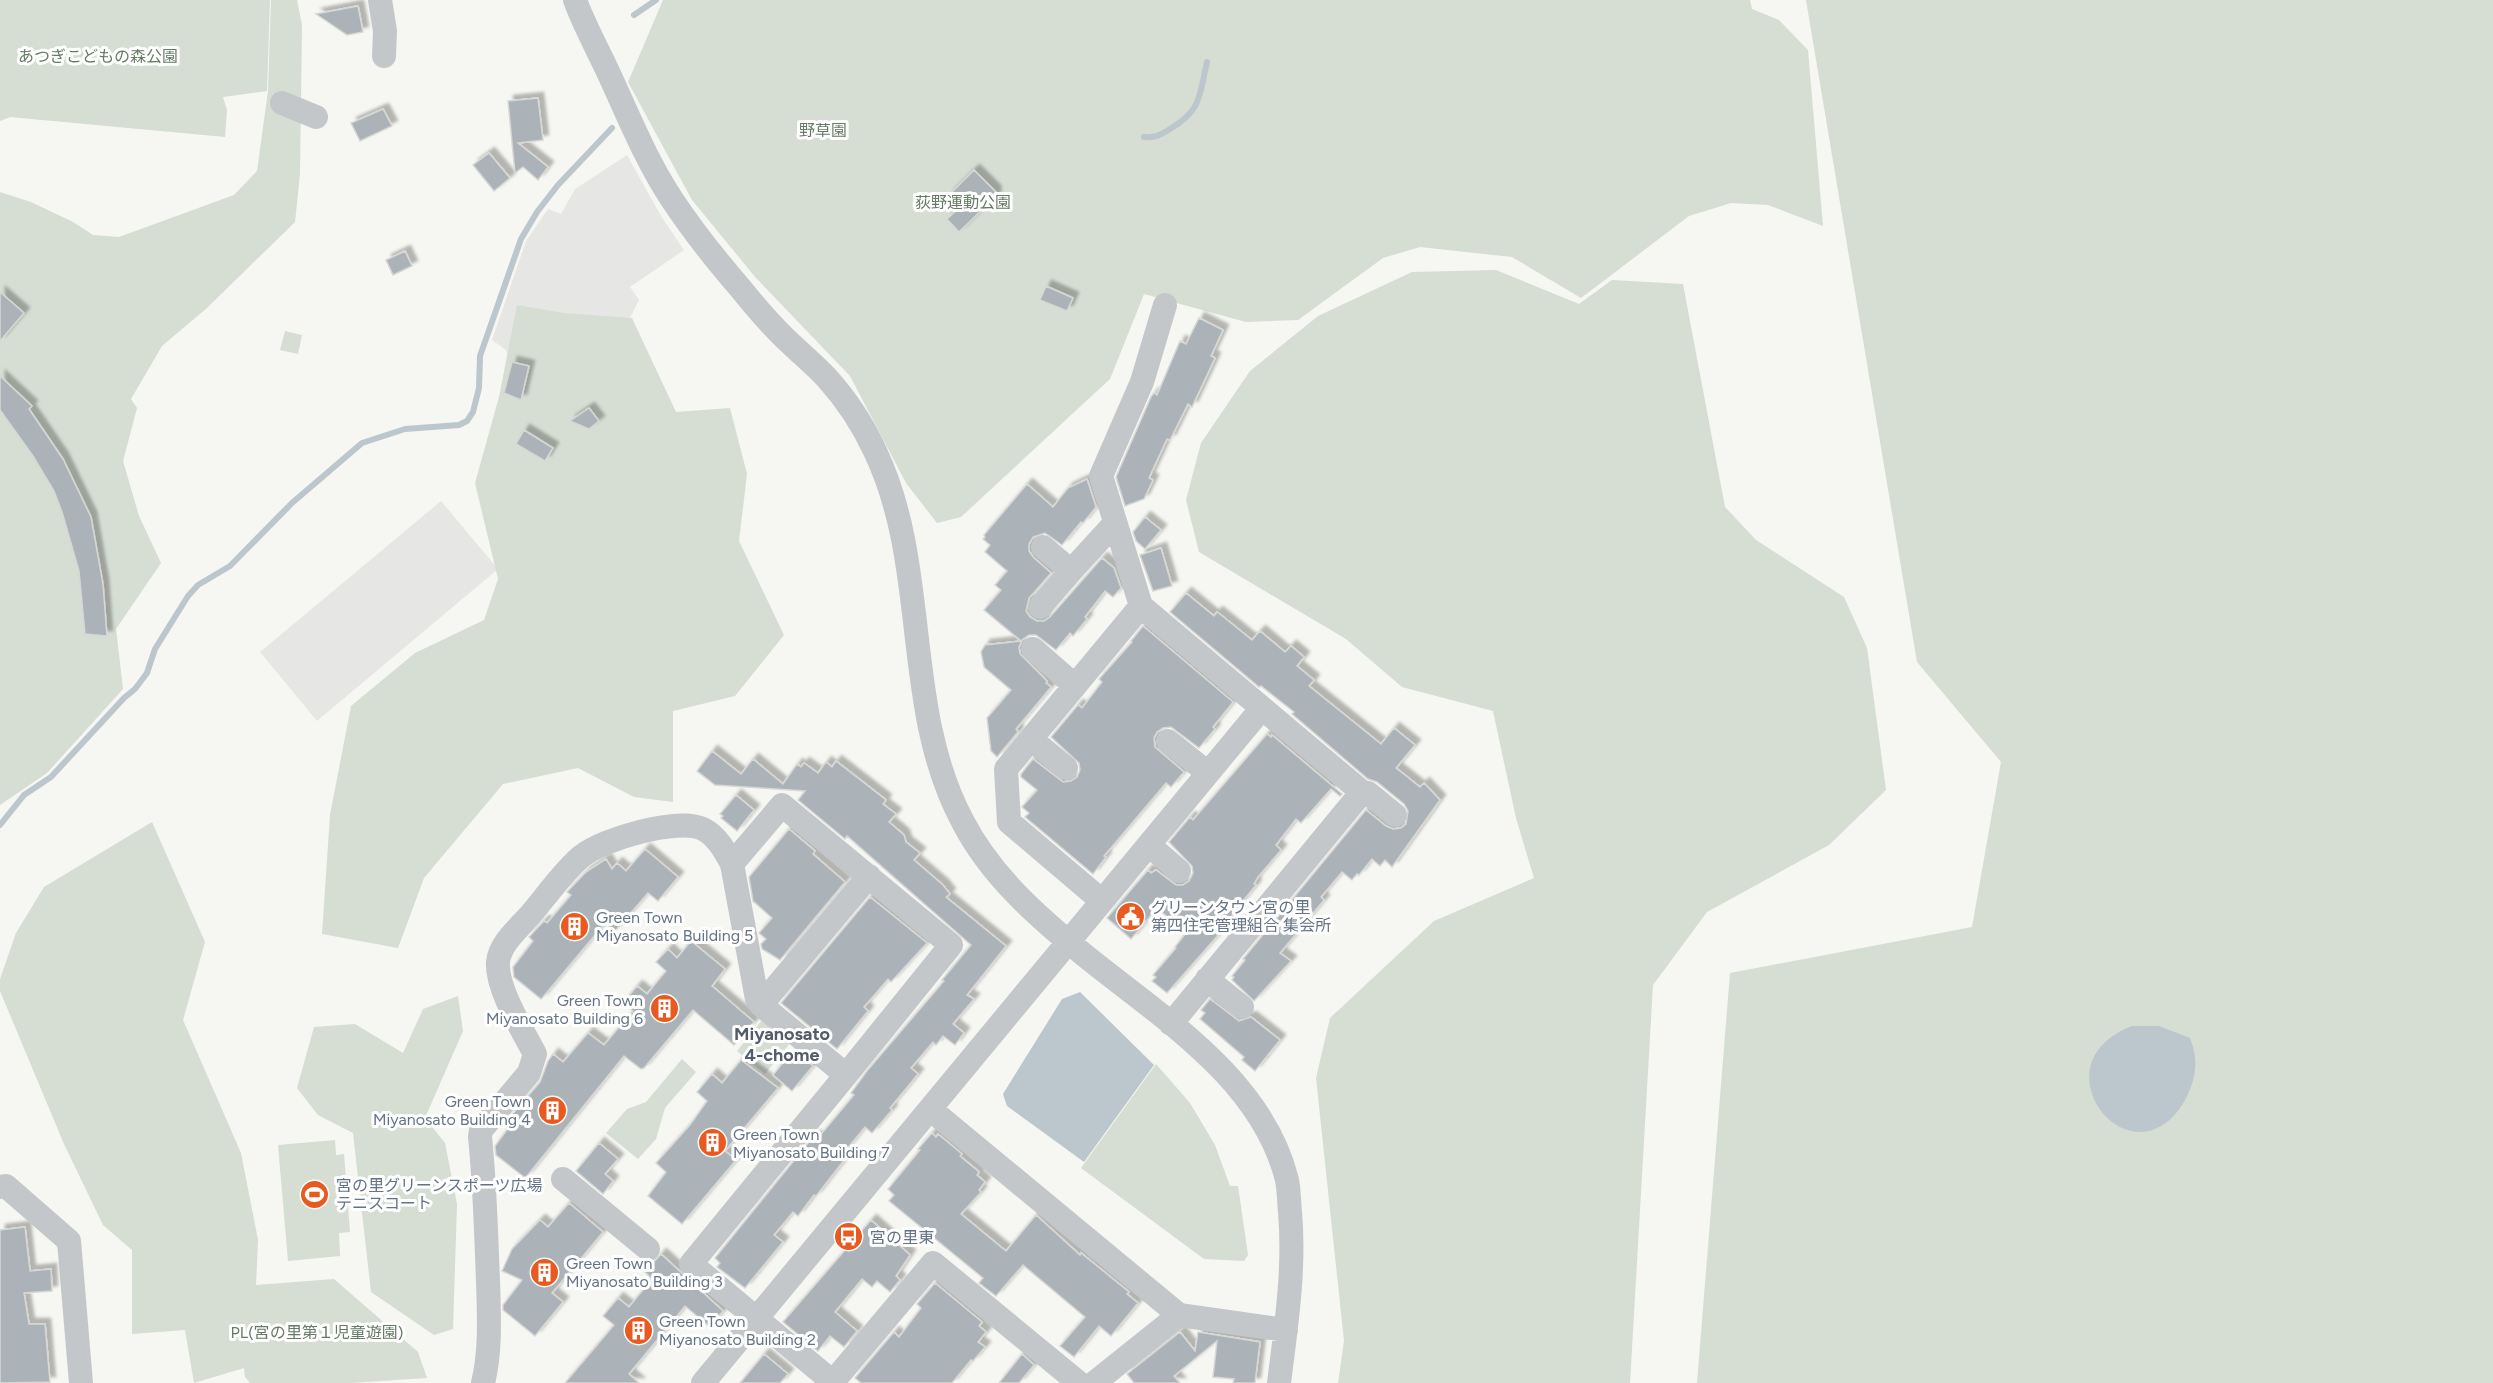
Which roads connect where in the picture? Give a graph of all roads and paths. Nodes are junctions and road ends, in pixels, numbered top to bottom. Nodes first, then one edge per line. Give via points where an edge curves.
1 (380, 0) edge
2 (575, 0) edge
3 (384, 56) dead end
4 (282, 103) dead end
5 (316, 117) dead end
6 (1166, 320) dead end
7 (1115, 523) junction
8 (1043, 547) dead end
9 (1071, 571) junction
10 (1141, 606) junction
11 (1041, 607) dead end
12 (1033, 649) dead end
13 (1075, 686) junction
14 (1262, 708) junction
15 (1031, 739) junction
16 (1168, 741) dead end
17 (1066, 768) dead end
18 (1208, 773) junction
19 (1362, 792) junction
20 (1395, 815) dead end
21 (1149, 845) junction
22 (732, 864) junction
23 (1179, 871) dead end
24 (869, 876) junction
25 (1102, 901) junction
26 (1068, 941) junction
27 (1207, 979) junction
28 (761, 1005) junction
29 (1242, 1007) dead end
30 (1171, 1024) junction
31 (846, 1075) junction
32 (930, 1109) junction
33 (562, 1179) dead end
34 (0, 1187) edge
35 (648, 1249) dead end
36 (1179, 1316) junction
37 (755, 1320) junction
38 (1286, 1329) junction
39 (81, 1383) edge
40 (483, 1383) edge
41 (703, 1383) edge
42 (833, 1383) edge
43 (1079, 1383) edge
44 (1094, 1383) edge
45 (1280, 1383) edge

1 - 3 street
2 - 26 street via 670,197 720,265 773,326 827,379 873,446 896,505 930,734 946,783 962,822 990,864 1023,902
4 - 5 street
6 - 7 street via 1101,476
7 - 9 street
7 - 10 street
8 - 9 street
9 - 11 street
10 - 13 street
10 - 14 street
12 - 13 street
13 - 15 street
14 - 18 street
14 - 19 street
15 - 17 street
15 - 25 street via 1006,769 1009,822
16 - 18 street
18 - 21 street
19 - 20 street
19 - 27 street
21 - 23 street
21 - 25 street
22 - 24 street via 782,805
22 - 28 street
22 - 40 street via 722,845 695,827 655,827 610,842 582,855 501,949 498,972 535,1054 529,1072 481,1130 488,1303
24 - 28 street
24 - 31 street via 951,945
25 - 26 street
26 - 30 street
26 - 32 street
27 - 29 street
27 - 30 street
28 - 31 street
30 - 38 street via 1226,1075 1256,1112 1273,1142 1287,1181 1290,1220 1291,1284
31 - 37 street via 691,1264
32 - 36 street
32 - 37 street
33 - 35 street
34 - 39 street via 6,1186 69,1241
36 - 38 street
36 - 44 street
37 - 41 street
37 - 42 street
38 - 45 street
42 - 43 street via 933,1263

